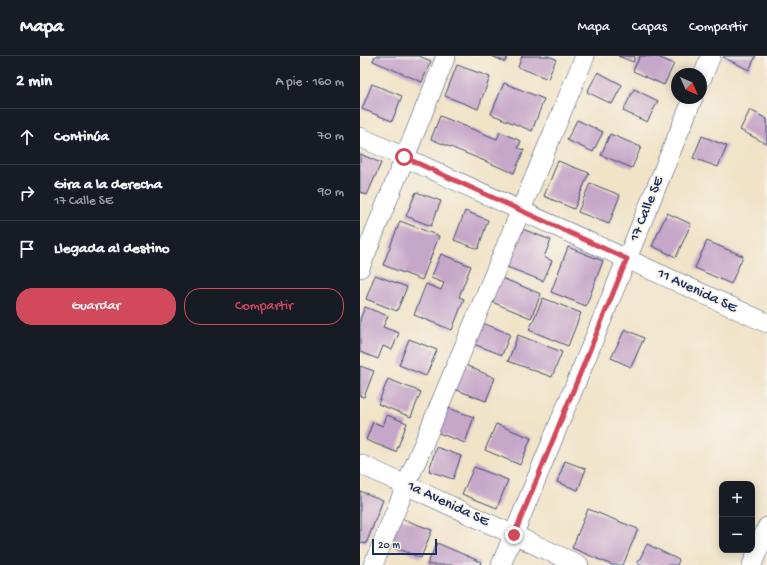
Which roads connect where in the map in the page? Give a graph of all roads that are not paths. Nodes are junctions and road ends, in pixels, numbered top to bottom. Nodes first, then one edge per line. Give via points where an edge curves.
1 (446, 56) edge
2 (585, 56) edge
3 (711, 56) edge
4 (706, 68) edge
5 (691, 104) edge
6 (360, 137) edge
7 (404, 157) junction
8 (521, 210) junction
9 (627, 259) junction
10 (360, 268) edge
11 (767, 323) edge
12 (360, 464) edge
13 (407, 485) junction
14 (767, 528) edge
15 (514, 535) junction
16 (373, 565) edge
17 (501, 565) edge
18 (579, 565) edge
19 (752, 565) edge

1 - 7 street
2 - 8 street
3 - 4 street
5 - 9 street, 17 Calle SE
6 - 7 street, 11 Avenida SE
7 - 8 street, 11 Avenida SE
7 - 10 street
8 - 9 street, 11 Avenida SE
8 - 13 street
9 - 11 street, 11 Avenida SE
9 - 15 street, 17 Calle SE
12 - 13 street, 1a Avenida SE
13 - 15 street, 1a Avenida SE
13 - 16 street
14 - 19 street
15 - 17 street, 17 Calle SE
15 - 18 street, 1a Avenida SE

